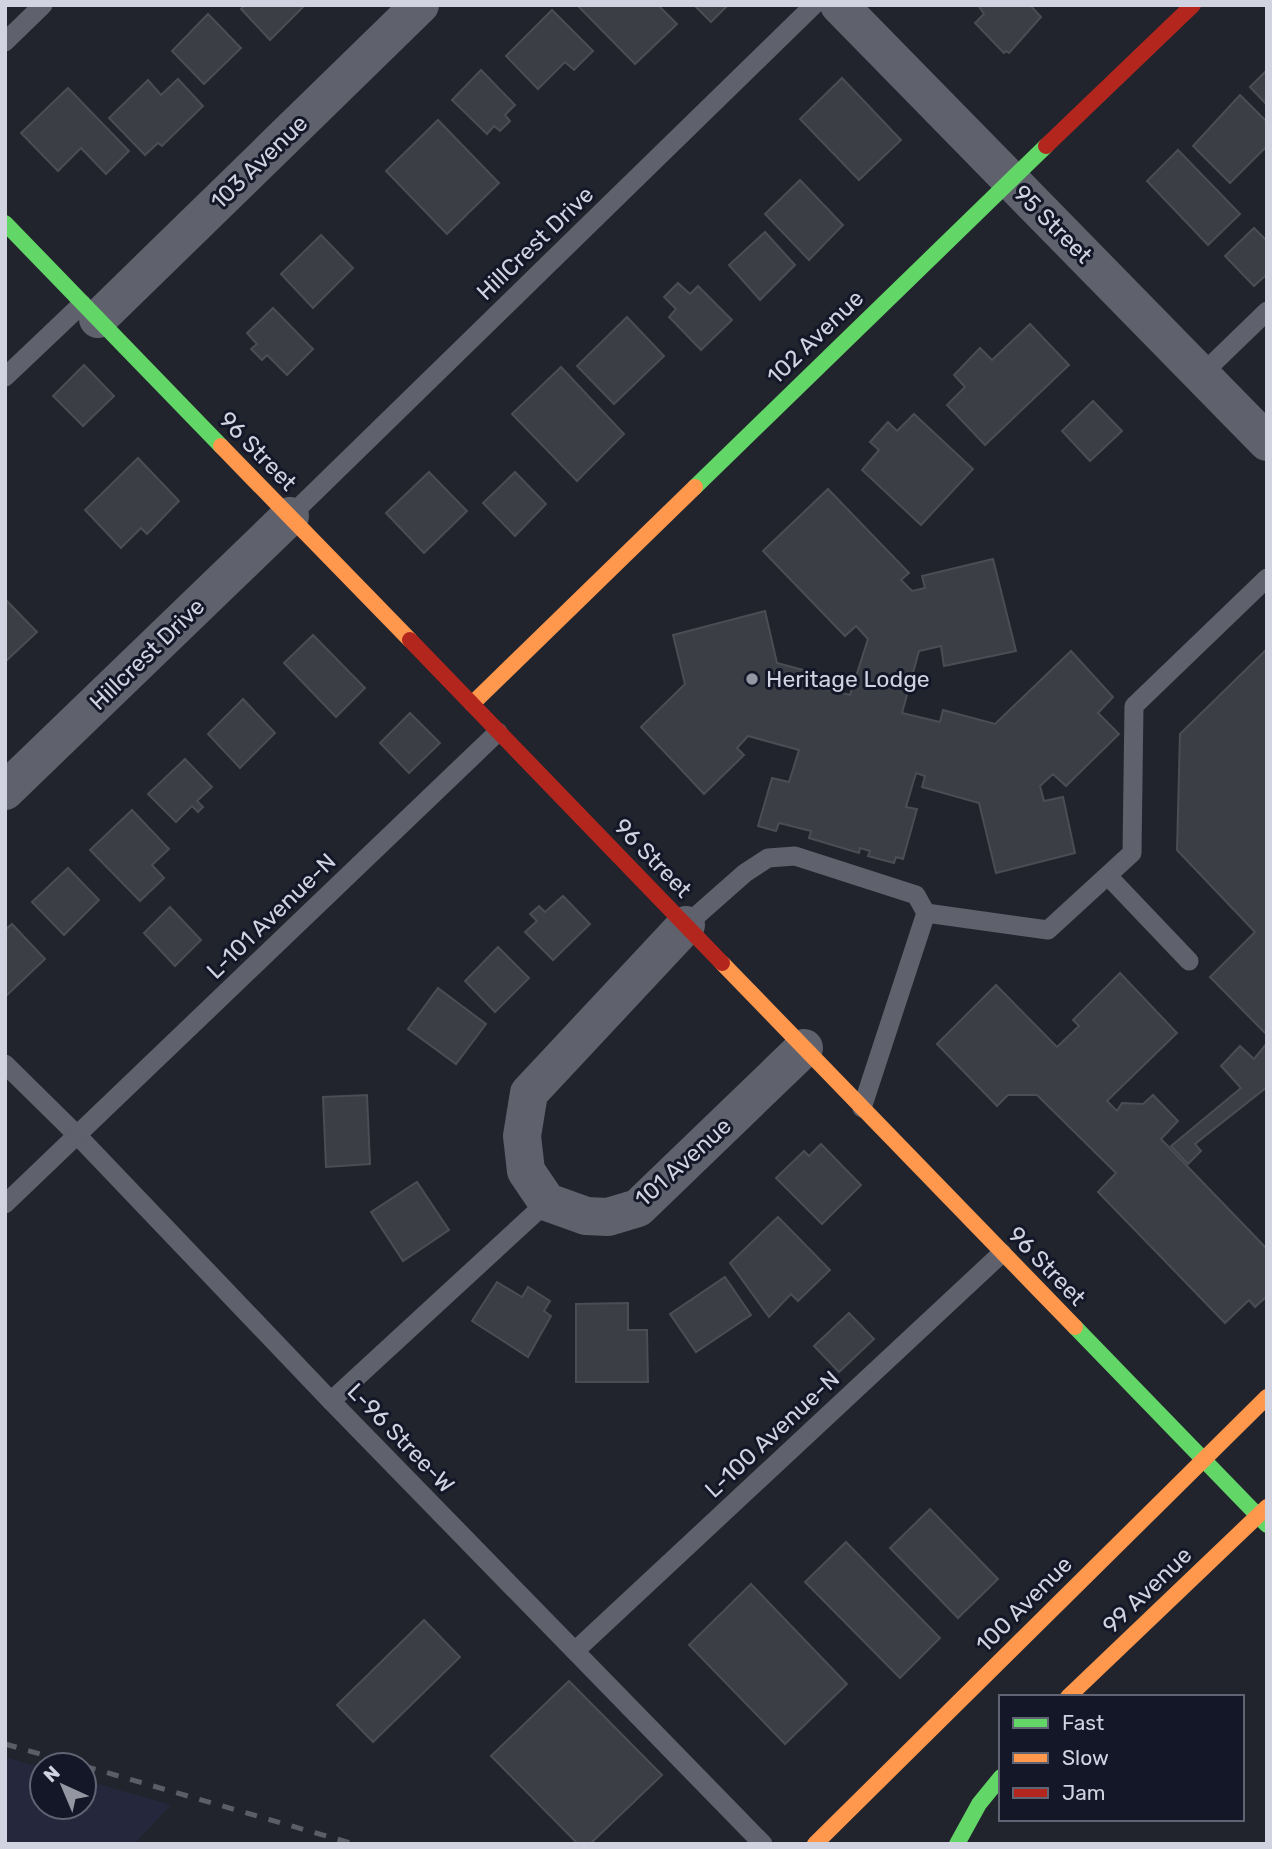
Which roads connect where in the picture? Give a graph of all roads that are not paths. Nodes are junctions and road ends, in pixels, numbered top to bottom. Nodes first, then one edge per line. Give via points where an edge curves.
1 (43, 5) edge
2 (420, 5) edge
3 (814, 5) edge
4 (839, 5) edge
5 (1193, 5) edge
6 (5, 42) edge
7 (1010, 180) junction
8 (5, 223) edge
9 (90, 311) junction
10 (1267, 311) edge
11 (1202, 374) junction
12 (5, 377) edge
13 (1267, 442) edge
14 (290, 516) junction
15 (1267, 578) edge
16 (472, 704) junction
17 (498, 732) junction
18 (5, 791) edge
19 (1108, 876) junction
20 (926, 913) junction
21 (686, 925) junction
22 (1189, 961) dead end
23 (804, 1048) junction
24 (5, 1064) edge
25 (862, 1108) junction
26 (78, 1136) junction
27 (547, 1202) junction
28 (5, 1204) edge
29 (1002, 1253) junction
30 (1267, 1397) edge
31 (331, 1401) junction
32 (1201, 1460) junction
33 (1264, 1516) edge
34 (575, 1651) junction
35 (1070, 1695) edge
36 (999, 1779) edge
37 (763, 1844) edge
38 (815, 1844) edge
39 (957, 1844) edge

1 - 6 lane
2 - 9 street, 103 Avenue
3 - 14 lane, HillCrest Drive
4 - 7 street, 95 Street
5 - 7 street, 102 Avenue
7 - 11 street, 95 Street
7 - 16 street, 102 Avenue
8 - 9 street, 96 Street
9 - 12 lane
9 - 14 street, 96 Street
10 - 11 lane
11 - 13 street, 95 Street
14 - 16 street, 96 Street
14 - 18 street, Hillcrest Drive
15 - 19 lane via 1134,706 1132,853
16 - 17 street, 96 Street
17 - 21 street, 96 Street
17 - 26 lane, L-101 Avenue-N
19 - 20 lane via 1048,930
19 - 22 lane
20 - 21 lane via 916,895 795,856 768,858
20 - 25 lane
21 - 23 street, 96 Street
21 - 27 street via 529,1093 522,1136 526,1171
23 - 25 street, 96 Street
23 - 27 street, 101 Avenue via 638,1208 608,1217 586,1216
24 - 26 lane, L-96 Stree-W
25 - 29 street, 96 Street
26 - 28 lane, L-101 Avenue-N
26 - 31 lane, L-96 Stree-W
27 - 31 lane
29 - 32 street, 96 Street
29 - 34 lane, L-100 Avenue-N
30 - 32 street, 100 Avenue
31 - 34 lane, L-96 Stree-W
32 - 33 street, 96 Street
32 - 38 street, 100 Avenue
33 - 35 street, 99 Avenue
34 - 37 lane, L-96 Stree-W
36 - 39 street

